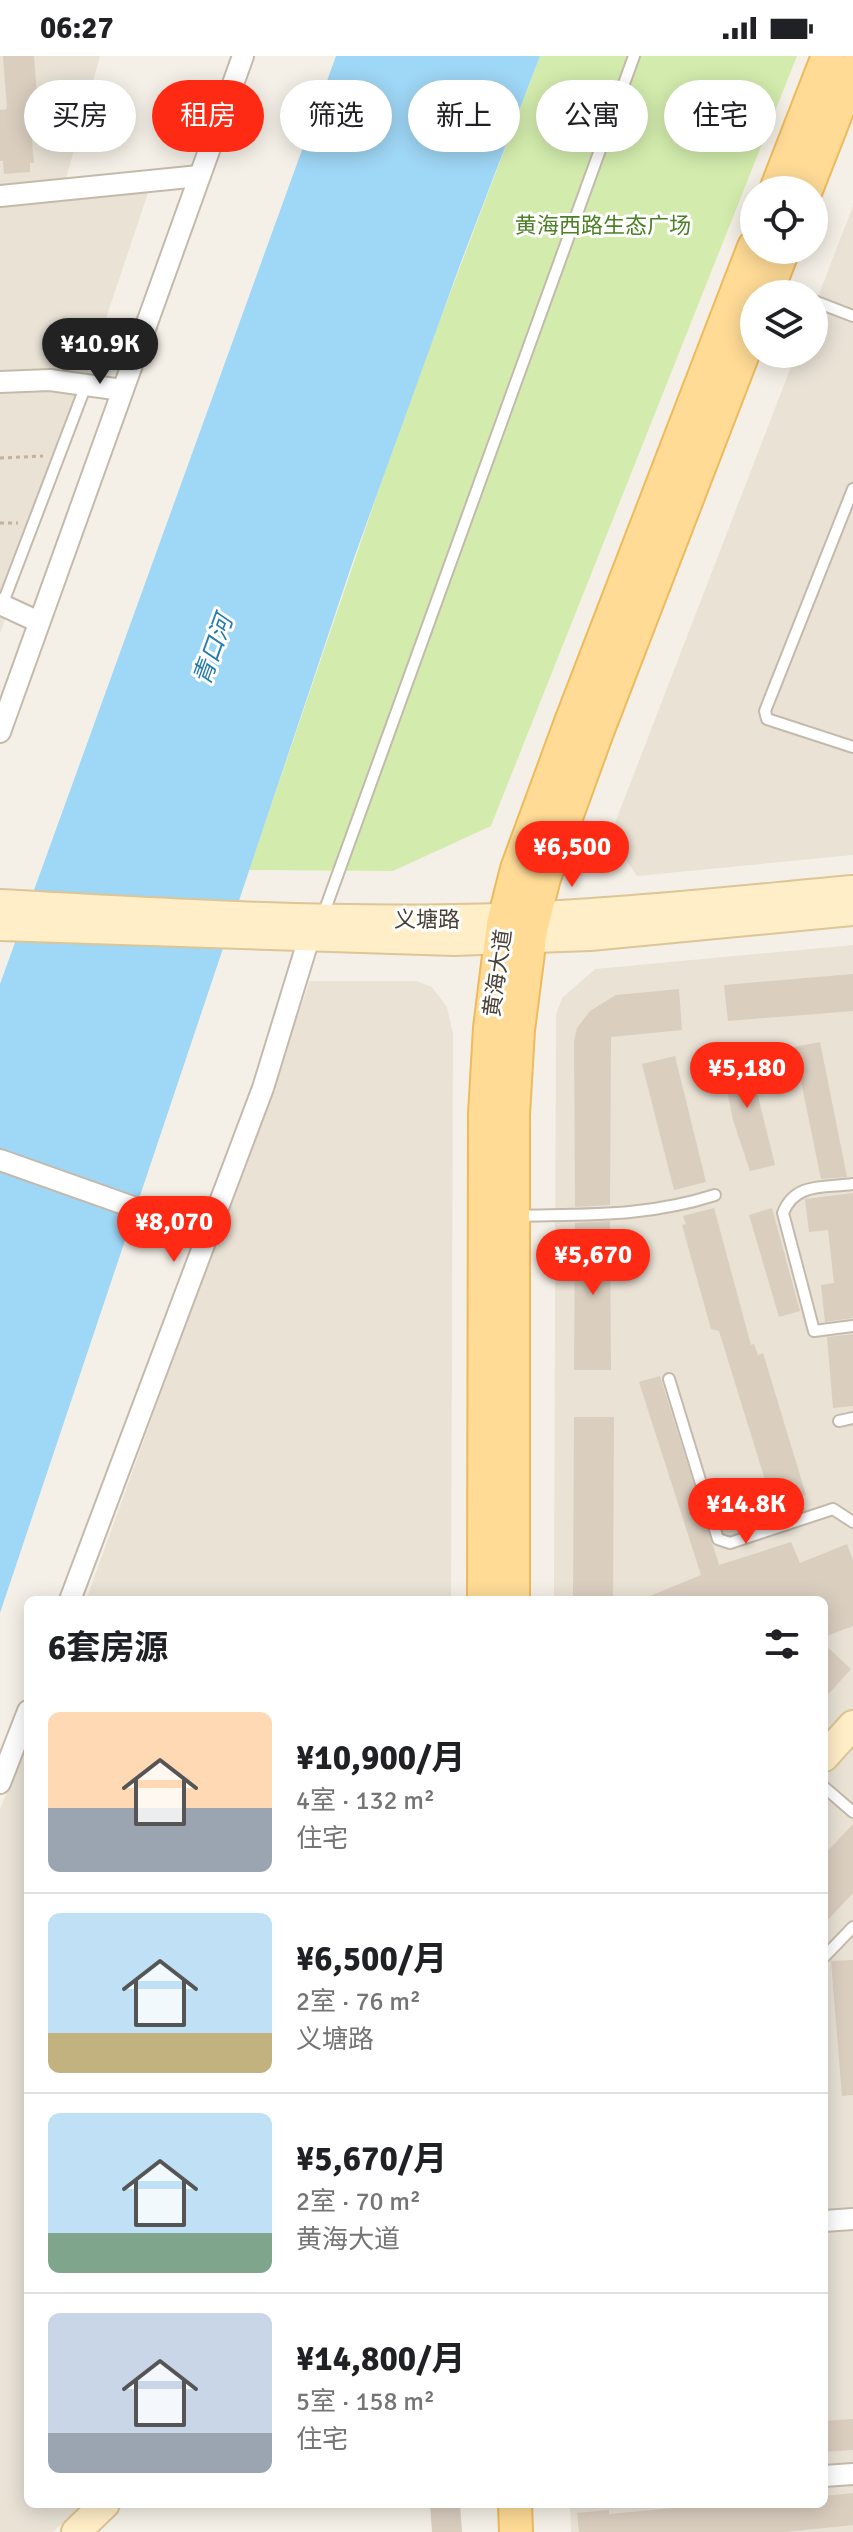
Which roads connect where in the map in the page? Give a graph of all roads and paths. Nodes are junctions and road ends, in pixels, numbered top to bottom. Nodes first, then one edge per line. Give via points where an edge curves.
1 (243, 56) edge
2 (634, 56) edge
3 (828, 56) edge
4 (853, 70) edge
5 (199, 176) junction
6 (781, 176) edge
7 (811, 176) edge
8 (0, 196) edge
9 (747, 264) edge
10 (828, 306) edge
11 (853, 316) edge
12 (740, 361) edge
13 (0, 382) edge
14 (86, 385) junction
15 (122, 390) junction
16 (59, 456) junction
17 (0, 458) edge
18 (853, 489) edge
19 (1, 607) edge
20 (39, 622) junction
21 (0, 732) edge
22 (853, 747) edge
23 (853, 890) edge
24 (0, 904) edge
25 (853, 911) edge
26 (0, 926) edge
27 (302, 928) junction
28 (517, 928) junction
29 (0, 1160) edge
30 (853, 1184) edge
31 (715, 1195) dead end
32 (513, 1216) junction
33 (209, 1234) junction
34 (853, 1326) edge
35 (669, 1379) dead end
36 (853, 1418) edge
37 (839, 1421) dead end
38 (853, 1522) edge
39 (72, 1596) edge
40 (484, 1596) edge
41 (513, 1596) edge
42 (24, 1721) edge
43 (853, 1725) edge
44 (828, 1753) edge
45 (0, 1783) edge
46 (828, 1790) edge
47 (853, 1812) edge
48 (853, 1927) edge
49 (828, 1953) edge
50 (853, 2219) edge
51 (828, 2221) edge
52 (853, 2474) edge
53 (828, 2476) edge
54 (101, 2508) edge
55 (515, 2508) edge
56 (535, 2508) edge
57 (76, 2532) edge
58 (516, 2532) edge
59 (537, 2532) edge

1 - 5 street
2 - 27 lane
3 - 6 main road
4 - 7 main road
5 - 8 street
5 - 15 street
9 - 28 main road, 黄海大道 via 517,869
10 - 11 lane
12 - 28 main road, 黄海大道 via 544,878
13 - 14 street
14 - 15 street
14 - 16 lane
15 - 20 street
16 - 17 path
16 - 19 lane
18 - 22 lane via 765,711 767,719
19 - 20 street
20 - 21 street
23 - 28 main road, 义塘路
24 - 27 main road, 义塘路
25 - 28 main road, 义塘路 via 590,936
26 - 27 main road, 义塘路
27 - 28 main road, 义塘路
27 - 33 street via 263,1088
28 - 32 main road, 黄海大道
28 - 40 main road, 黄海大道 via 490,1028 485,1114
29 - 33 street
30 - 34 lane via 798,1191 783,1213 814,1331
31 - 32 lane via 671,1209 630,1214
32 - 41 main road, 黄海大道
33 - 39 street
35 - 38 lane via 718,1539 730,1543 833,1509
36 - 37 lane
42 - 45 street
43 - 44 main road
46 - 47 lane
48 - 49 lane
50 - 51 street
52 - 53 street
54 - 57 main road
55 - 58 main road
56 - 59 main road

